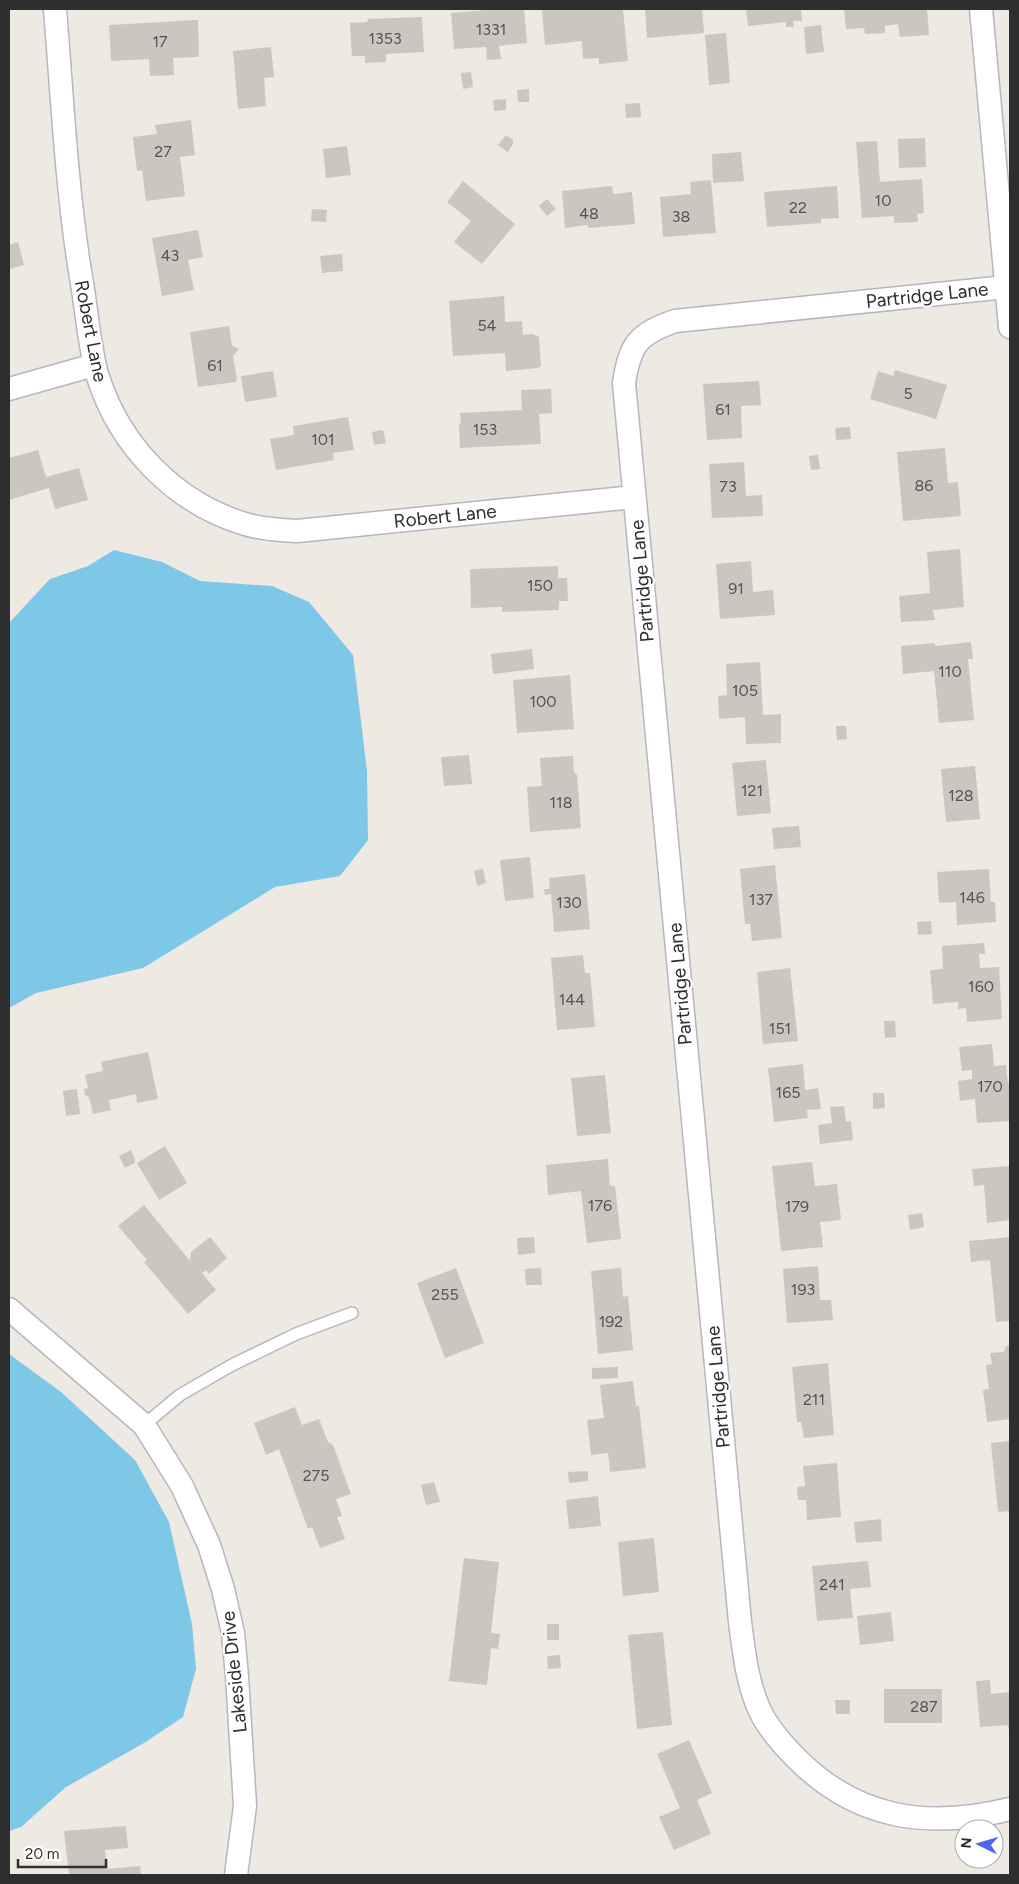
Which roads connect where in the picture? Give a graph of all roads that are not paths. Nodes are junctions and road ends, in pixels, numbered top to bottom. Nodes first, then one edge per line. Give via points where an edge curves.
1 (56, 9) edge
2 (981, 9) edge
3 (1006, 287) junction
4 (1010, 327) edge
5 (94, 365) junction
6 (9, 389) edge
7 (634, 497) junction
8 (9, 1309) edge
9 (352, 1313) dead end
10 (144, 1425) junction
11 (1010, 1809) edge
12 (236, 1875) edge

1 - 5 street, Robert Lane via 71,212
2 - 3 street
3 - 4 street
3 - 7 street, Partridge Lane via 692,318 648,332 630,354 624,383
5 - 6 street
5 - 7 street, Robert Lane via 117,421 139,455 164,481 219,515 244,524 269,530 297,531
7 - 11 street, Partridge Lane via 739,1612 753,1694 761,1713 782,1744 807,1769 853,1800 906,1817 933,1820
8 - 10 street, Lakeside Drive
9 - 10 lane via 296,1334 232,1365 180,1395
10 - 12 street, Lakeside Drive via 182,1486 209,1545 224,1589 233,1633 245,1806

